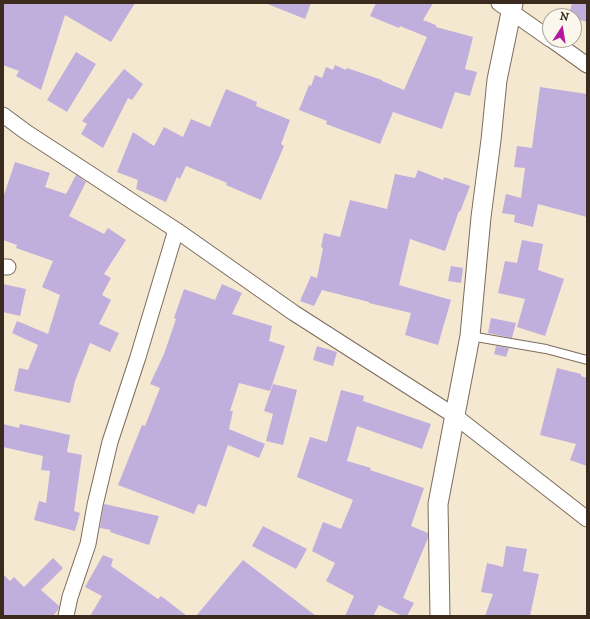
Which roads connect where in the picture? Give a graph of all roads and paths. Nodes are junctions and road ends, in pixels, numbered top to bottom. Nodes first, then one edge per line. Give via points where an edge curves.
1 (508, 6) edge
2 (542, 32) edge
3 (563, 48) edge
4 (587, 65) edge
5 (3, 115) edge
6 (176, 230) junction
7 (470, 336) junction
8 (587, 360) edge
9 (455, 416) junction
10 (587, 519) edge
11 (66, 616) edge
12 (440, 616) edge

1 - 2 street
1 - 7 street via 481,217
3 - 4 street
5 - 6 street
6 - 9 street via 294,313
6 - 11 street via 110,442 88,544
7 - 8 lane via 546,349
7 - 9 street
9 - 10 street
9 - 12 street via 438,504

